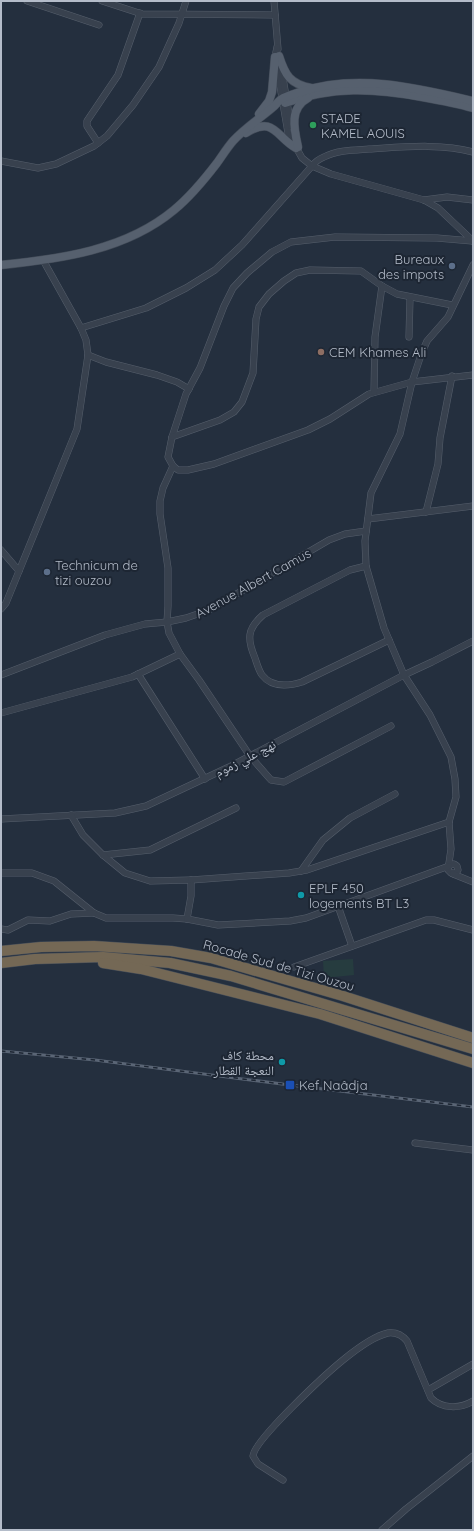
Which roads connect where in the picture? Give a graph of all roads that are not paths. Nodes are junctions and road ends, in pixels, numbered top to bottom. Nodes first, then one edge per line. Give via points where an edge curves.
1 (26, 1) edge
2 (102, 1) edge
3 (186, 1) edge
4 (274, 1) edge
5 (140, 13) junction
6 (181, 15) junction
7 (275, 15) junction
8 (99, 25) dead end
9 (277, 56) junction
10 (314, 91) junction
11 (284, 101) junction
12 (473, 101) edge
13 (473, 108) edge
14 (254, 121) junction
15 (232, 142) junction
16 (98, 143) junction
17 (297, 148) junction
18 (473, 152) edge
19 (1, 161) edge
20 (312, 166) junction
21 (424, 200) junction
22 (473, 200) edge
23 (473, 241) edge
24 (43, 260) junction
25 (1, 265) edge
26 (473, 265) edge
27 (382, 286) junction
28 (410, 298) junction
29 (452, 306) junction
30 (81, 328) junction
31 (409, 337) dead end
32 (88, 355) junction
33 (473, 375) edge
34 (452, 376) junction
35 (412, 382) junction
36 (189, 389) junction
37 (374, 392) junction
38 (172, 437) junction
39 (173, 466) junction
40 (473, 506) edge
41 (426, 512) junction
42 (368, 519) junction
43 (366, 531) junction
44 (1, 550) edge
45 (366, 566) junction
46 (19, 571) junction
47 (1, 608) edge
48 (167, 622) junction
49 (389, 640) junction
50 (473, 641) edge
51 (180, 654) junction
52 (138, 674) junction
53 (404, 674) junction
54 (1, 676) edge
55 (1, 712) edge
56 (391, 726) dead end
57 (250, 756) junction
58 (206, 779) junction
59 (395, 794) dead end
60 (236, 808) dead end
61 (71, 815) junction
62 (1, 819) edge
63 (448, 822) junction
64 (104, 855) junction
65 (453, 868) junction
66 (301, 871) junction
67 (1, 873) edge
68 (191, 880) junction
69 (471, 881) edge
70 (338, 906) junction
71 (94, 913) junction
72 (187, 919) junction
73 (1, 929) edge
74 (473, 930) edge
75 (352, 946) junction
76 (1, 951) edge
77 (63, 958) junction
78 (1, 963) edge
79 (294, 967) dead end
80 (473, 1038) edge
81 (473, 1049) edge
82 (473, 1063) edge
83 (415, 1143) dead end
84 (473, 1150) edge
85 (473, 1364) edge
86 (428, 1390) junction
87 (473, 1401) edge
88 (473, 1456) edge
89 (283, 1480) dead end
90 (382, 1530) edge

1 - 8 street
2 - 5 street
3 - 6 street
4 - 7 street
5 - 6 street
5 - 16 street via 118,75 87,121 87,126
6 - 7 street
6 - 16 street via 159,67 120,122
7 - 9 street
9 - 10 main road via 288,77
9 - 11 street
9 - 14 main road via 269,101
10 - 11 main road
10 - 12 main road via 344,83 381,84
10 - 13 main road via 375,90
10 - 17 main road via 296,108 293,124
11 - 14 main road
11 - 17 street via 288,133
14 - 15 main road
15 - 17 main road via 260,126 271,127 290,145
15 - 24 main road via 206,178 158,222 123,240 102,247
16 - 19 street via 56,164 38,168
17 - 20 street via 302,158
18 - 20 street via 432,147 353,150 324,156
20 - 21 street via 331,174
20 - 30 street via 242,245 215,270 146,308
21 - 22 street via 447,197
21 - 23 street via 438,208
23 - 36 street via 335,237 292,242 272,252 233,288
24 - 25 main road
24 - 30 street
26 - 29 street
27 - 28 street
27 - 37 street via 375,337
27 - 38 street via 361,271 352,270 310,270 296,273 284,281 259,307 253,373 242,402 234,412 220,420
28 - 29 street
28 - 31 street
29 - 35 street via 448,317 427,341
30 - 32 street
32 - 36 street via 157,375
32 - 46 street via 77,429
33 - 34 street
34 - 35 street
34 - 41 street via 440,438 438,464
35 - 37 street
35 - 42 street via 400,434 371,493
36 - 38 street
37 - 39 street via 330,419 269,445 188,470 178,470
38 - 39 street via 168,457
39 - 48 street via 160,501 168,568
40 - 41 street
41 - 42 street
42 - 43 street
43 - 45 street
43 - 48 street, Avenue Albert Camus via 345,534 329,540 209,610
44 - 46 street
45 - 49 street
45 - 49 street via 350,570 263,615 251,628 250,649 262,675 268,681 290,686
46 - 47 street
48 - 51 street
48 - 54 street, Avenue Albert Camus via 145,624 105,635
49 - 53 street
50 - 53 street, نهج علي زموم
51 - 52 street
51 - 57 street
52 - 55 street via 110,684
52 - 58 street
53 - 57 street, نهج علي زموم
53 - 63 street via 430,715 451,757 456,797
56 - 57 street via 284,782 271,780
57 - 58 street, نهج علي زموم
58 - 61 street, نهج علي زموم via 146,806 115,813
59 - 66 street via 350,818 323,840
60 - 64 street via 150,850
61 - 62 street, نهج علي زموم
61 - 64 street via 83,835
63 - 65 street
63 - 66 street
64 - 68 street via 125,873 150,882
65 - 69 street
65 - 70 street via 429,872
66 - 68 street
67 - 71 street via 32,873 54,881
68 - 72 street
70 - 72 street via 290,921 218,925
70 - 75 street
71 - 72 street via 106,918
71 - 73 street via 71,914 50,921 28,920 8,930
74 - 75 street via 426,920
75 - 79 street
76 - 80 highway, Rocade Sud de Tizi Ouzou via 94,946 171,951 211,958 343,996
77 - 78 highway, Rocade Sud de Tizi Ouzou
77 - 81 highway, Rocade Sud de Tizi Ouzou via 129,959 200,969 231,976
77 - 82 highway via 141,969 320,1014
83 - 84 street
85 - 86 street
86 - 87 street via 436,1404 462,1407
86 - 89 street via 407,1341 394,1333 376,1338 343,1360 274,1426 256,1448 253,1456 256,1462
88 - 90 street

